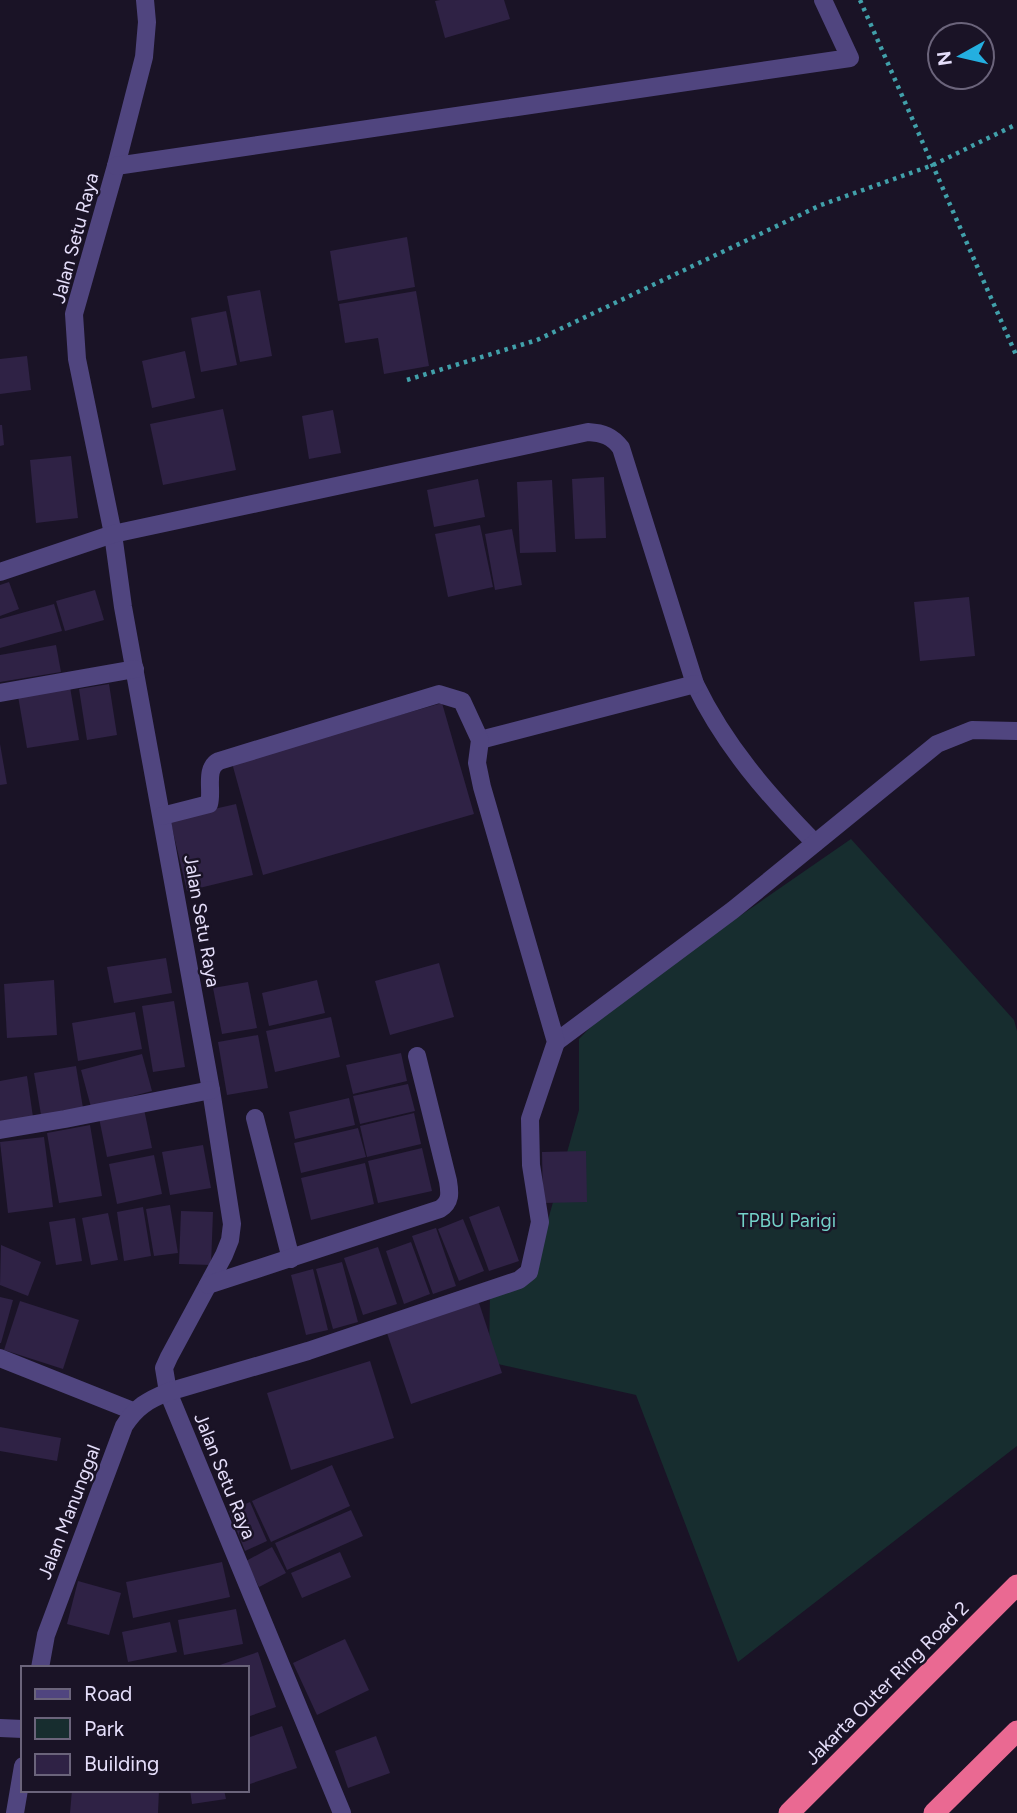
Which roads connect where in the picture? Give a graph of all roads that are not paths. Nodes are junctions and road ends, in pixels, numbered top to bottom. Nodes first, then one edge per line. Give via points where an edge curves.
1 (145, 0) edge
2 (823, 0) edge
3 (116, 166) junction
4 (113, 534) junction
5 (0, 572) edge
6 (135, 669) junction
7 (695, 684) junction
8 (0, 692) edge
9 (1017, 731) edge
10 (480, 740) junction
11 (162, 816) junction
12 (815, 843) junction
13 (556, 1042) junction
14 (417, 1056) dead end
15 (211, 1090) junction
16 (256, 1118) dead end
17 (0, 1130) edge
18 (291, 1259) junction
19 (208, 1285) junction
20 (0, 1359) edge
21 (168, 1392) junction
22 (133, 1411) junction
23 (1017, 1585) edge
24 (40, 1666) edge
25 (0, 1728) edge
26 (21, 1729) edge
27 (1017, 1731) edge
28 (21, 1778) edge
29 (15, 1813) edge
30 (342, 1813) edge
31 (789, 1813) edge
32 (934, 1813) edge

1 - 3 street, Jalan Setu Raya via 144,57
2 - 3 street via 850,58
3 - 4 street, Jalan Setu Raya via 74,314 77,359
4 - 5 street
4 - 6 street, Jalan Setu Raya
4 - 7 street via 599,433 610,436 621,448
6 - 8 street
6 - 11 street, Jalan Setu Raya
7 - 10 street
7 - 12 street via 727,742
9 - 12 street via 972,730 937,744
10 - 11 street via 462,701 439,694 219,761 211,769 209,804
10 - 13 street via 477,763 482,787
11 - 15 street, Jalan Setu Raya
12 - 13 street
13 - 21 street via 530,1119 540,1222 529,1272 519,1280 321,1347
14 - 18 street via 448,1181 447,1205
15 - 17 street
15 - 19 street, Jalan Setu Raya via 232,1224 230,1240
16 - 18 street
18 - 19 street
19 - 21 street, Jalan Setu Raya via 164,1368
20 - 22 street
21 - 22 street
21 - 30 street, Jalan Setu Raya
22 - 24 street, Jalan Manunggal via 46,1635
23 - 31 highway, Jakarta Outer Ring Road 2
25 - 26 street
27 - 32 highway
28 - 29 street

